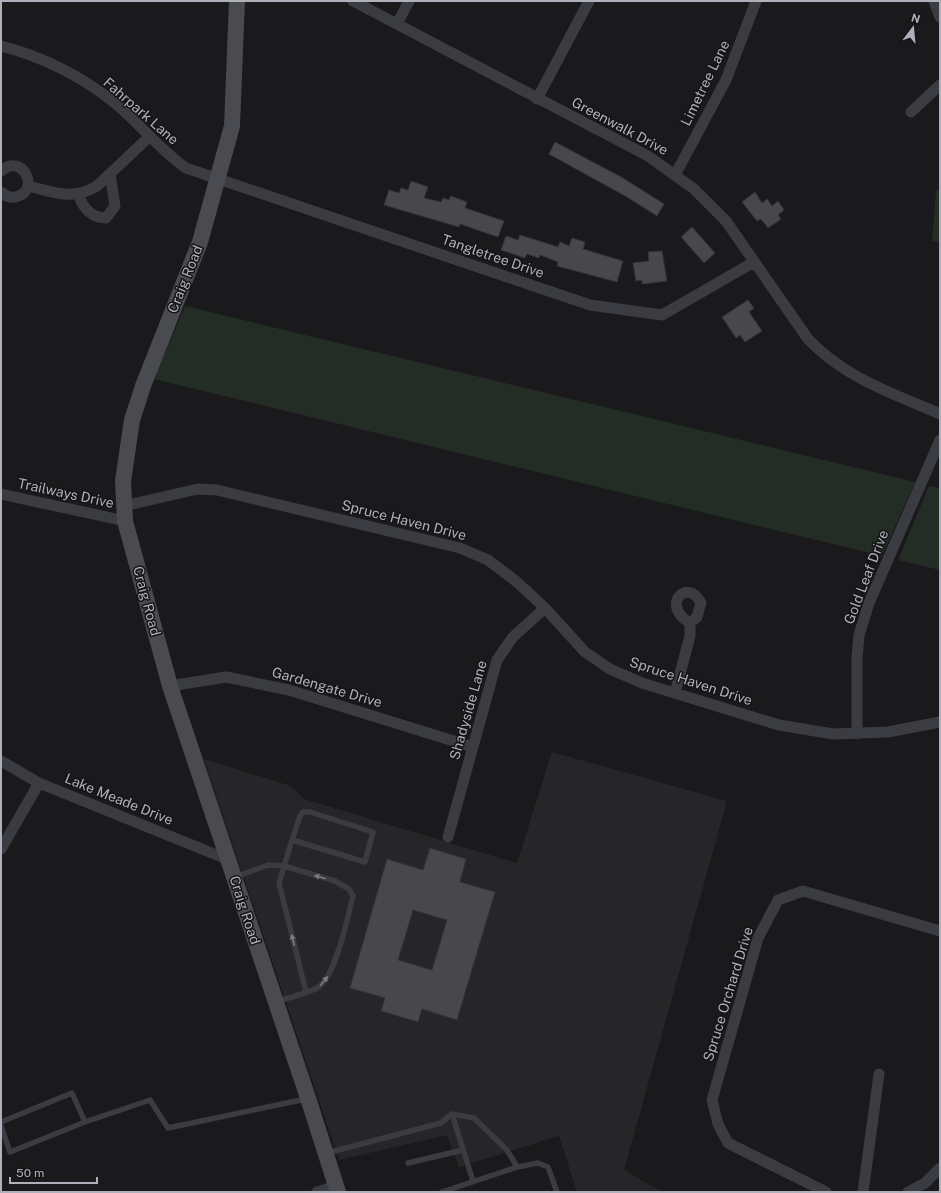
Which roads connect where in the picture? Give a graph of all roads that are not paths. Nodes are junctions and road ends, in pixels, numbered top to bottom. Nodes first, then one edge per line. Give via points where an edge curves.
1 (237, 1) edge
2 (353, 1) edge
3 (409, 1) edge
4 (589, 1) edge
5 (756, 1) edge
6 (934, 1) edge
7 (940, 17) edge
8 (397, 24) junction
9 (1, 46) edge
10 (940, 85) edge
11 (537, 99) junction
12 (911, 112) dead end
13 (150, 136) junction
14 (1, 172) edge
15 (110, 174) junction
16 (675, 175) junction
17 (218, 178) junction
18 (28, 186) junction
19 (1, 192) edge
20 (78, 194) junction
21 (754, 262) junction
22 (940, 414) edge
23 (940, 440) edge
24 (1, 494) edge
25 (124, 514) junction
26 (545, 608) junction
27 (690, 623) dead end
28 (170, 686) junction
29 (675, 693) junction
30 (940, 722) edge
31 (857, 734) junction
32 (474, 747) junction
33 (1, 761) edge
34 (39, 783) junction
35 (448, 837) dead end
36 (292, 840) junction
37 (1, 849) edge
38 (229, 860) junction
39 (284, 866) junction
40 (234, 878) junction
41 (940, 932) edge
42 (306, 992) junction
43 (276, 1002) junction
44 (879, 1074) dead end
45 (308, 1098) junction
46 (452, 1114) junction
47 (1, 1122) edge
48 (85, 1122) junction
49 (1, 1126) edge
50 (463, 1150) junction
51 (325, 1154) junction
52 (408, 1163) dead end
53 (517, 1167) junction
54 (940, 1168) edge
55 (473, 1181) junction
56 (337, 1189) edge
57 (316, 1192) edge
58 (442, 1192) edge
59 (557, 1192) edge
60 (826, 1192) edge
61 (863, 1192) edge
62 (908, 1192) edge

1 - 17 main road, Craig Road via 232,126
2 - 8 street, Greenwalk Drive
3 - 8 street
4 - 11 street
5 - 16 street, Limetree Lane via 726,80
6 - 7 street
8 - 11 street, Greenwalk Drive
9 - 13 street, Fahrpark Lane via 46,62 72,75 115,104
10 - 12 street
11 - 16 street, Greenwalk Drive via 648,156
13 - 15 street
13 - 17 street, Fahrpark Lane via 166,153 186,168
14 - 18 street via 11,166 20,168 27,175
15 - 20 street via 97,186
15 - 20 street via 114,206 106,218 97,218 88,212
16 - 21 street, Greenwalk Drive via 694,189 726,221
17 - 21 street, Tangletree Drive via 590,304 662,315
17 - 25 main road, Craig Road via 200,242 134,414 126,448
18 - 19 street via 17,197 7,196
18 - 20 street via 63,195
21 - 22 street, Greenwalk Drive via 808,339 823,356 852,375
23 - 31 street, Gold Leaf Drive via 869,603 859,635
24 - 25 street, Trailways Drive
25 - 26 street, Spruce Haven Drive via 198,489 217,490 460,548 488,560
25 - 28 main road, Craig Road
26 - 29 street, Spruce Haven Drive via 585,652 610,669 642,683
26 - 32 street, Shadyside Lane via 513,637 497,660
27 - 29 street via 690,636
28 - 32 street, Gardengate Drive via 226,677 261,684 289,690
28 - 38 main road, Craig Road
29 - 31 street, Spruce Haven Drive via 779,725 833,734
30 - 31 street, Spruce Haven Drive via 888,732
32 - 35 street, Shadyside Lane
33 - 34 street, Lake Meade Drive
34 - 37 street
34 - 38 street, Lake Meade Drive
36 - 36 lane via 365,862 373,832 303,812
36 - 39 lane
38 - 40 main road, Craig Road
39 - 40 lane via 268,865
42 -> 39 lane via 279,883
42 -> 39 lane via 319,987 327,979 340,947 353,896 349,889 335,881
40 - 43 main road, Craig Road
41 - 60 street, Spruce Orchard Drive via 803,891 778,900 758,938 712,1100 718,1124 728,1143
42 - 43 lane
43 - 45 main road, Craig Road
44 - 61 street
45 - 48 lane via 168,1128 150,1100
45 - 51 main road, Craig Road
46 - 50 lane
46 - 51 lane via 441,1123
46 - 53 lane via 474,1118 507,1150
47 - 48 lane via 72,1093
48 - 49 lane via 10,1152
50 - 52 lane
50 - 55 lane
51 - 56 main road, Craig Road
53 - 55 lane
53 - 59 lane via 538,1163 548,1166
54 - 62 street via 925,1182
55 - 58 lane
56 - 57 street

